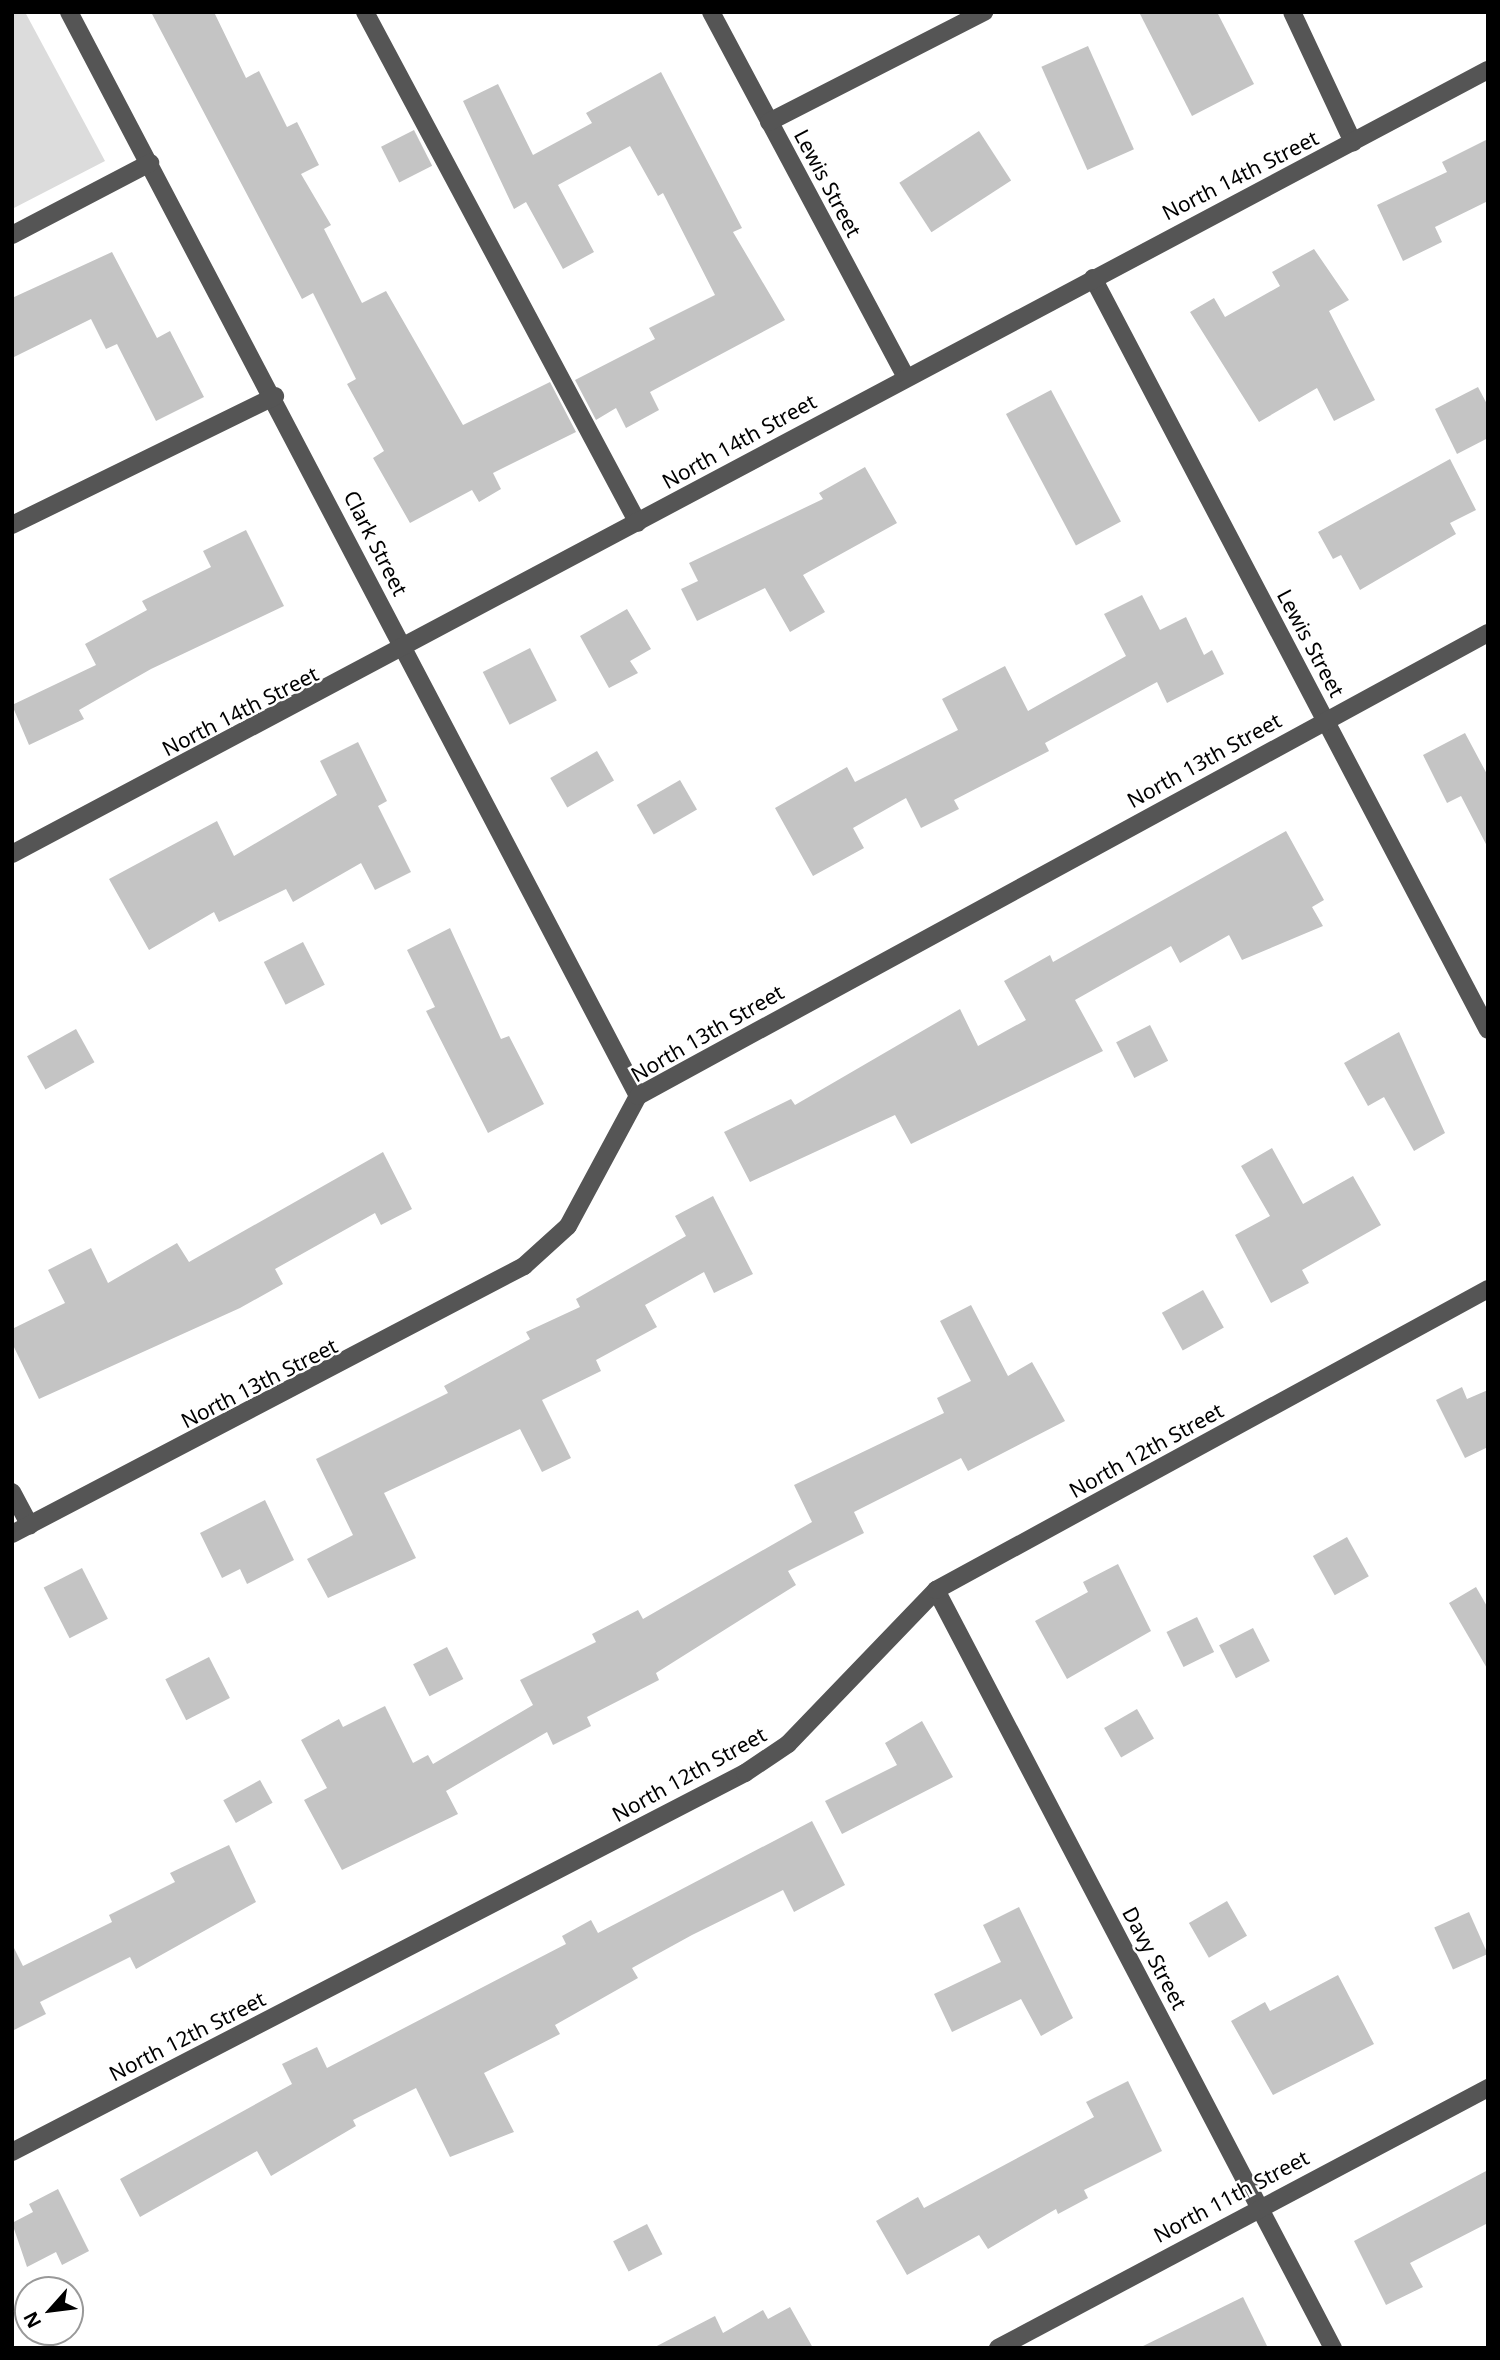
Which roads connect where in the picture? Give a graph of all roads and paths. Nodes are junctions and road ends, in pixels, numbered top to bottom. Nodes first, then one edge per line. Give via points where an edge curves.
1 (69, 12) edge
2 (365, 12) edge
3 (711, 12) edge
4 (984, 12) edge
5 (1292, 12) edge
6 (1488, 71) edge
7 (769, 122) junction
8 (1353, 142) junction
9 (150, 163) junction
10 (12, 235) edge
11 (1093, 278) junction
12 (905, 376) junction
13 (275, 396) junction
14 (638, 523) junction
15 (12, 525) edge
16 (1488, 633) edge
17 (405, 651) junction
18 (1325, 719) junction
19 (12, 854) edge
20 (1488, 1030) edge
21 (638, 1096) junction
22 (1488, 1289) edge
23 (12, 1492) edge
24 (30, 1526) junction
25 (12, 1534) edge
26 (936, 1590) junction
27 (1488, 2088) edge
28 (12, 2152) edge
29 (1259, 2206) junction
30 (998, 2348) edge
31 (1333, 2348) edge

1 - 9 street, Clark Street
2 - 14 street
3 - 7 street, Lewis Street
4 - 7 street
5 - 8 street
6 - 8 street, North 14th Street
7 - 12 street, Lewis Street
8 - 11 street, North 14th Street
9 - 10 street
9 - 13 street, Clark Street
11 - 12 street, North 14th Street
11 - 18 street, Lewis Street
12 - 14 street, North 14th Street
13 - 15 street
13 - 17 street, Clark Street
14 - 17 street, North 14th Street
16 - 18 street, North 13th Street
17 - 19 street, North 14th Street
17 - 21 street, Clark Street
18 - 20 street, Lewis Street
18 - 21 street, North 13th Street
21 - 24 street, North 13th Street via 568,1227 524,1266
22 - 26 street, North 12th Street
23 - 24 street
24 - 25 street, North 13th Street
26 - 28 street, North 12th Street via 788,1744 745,1773
26 - 29 street, Davy Street
27 - 29 street, North 11th Street
29 - 30 street, North 11th Street
29 - 31 street, Davy Street

